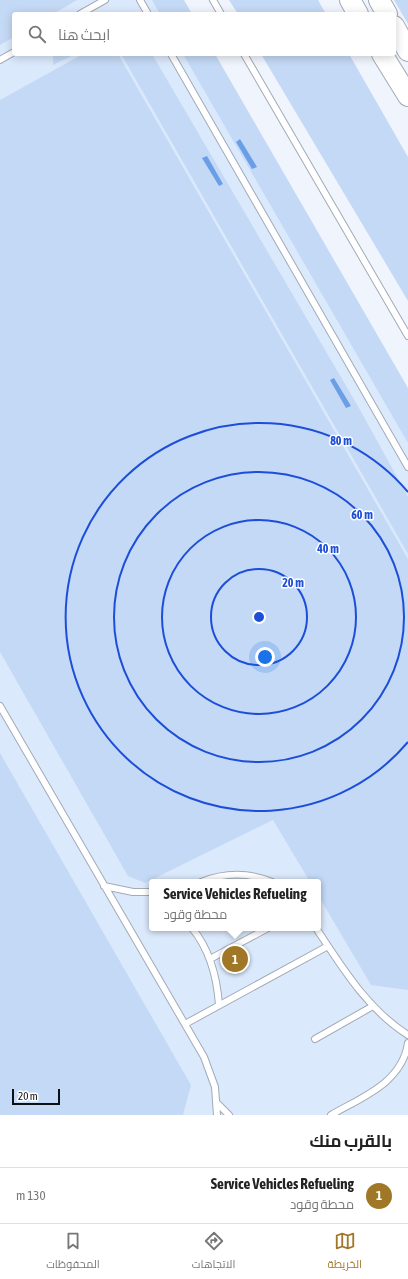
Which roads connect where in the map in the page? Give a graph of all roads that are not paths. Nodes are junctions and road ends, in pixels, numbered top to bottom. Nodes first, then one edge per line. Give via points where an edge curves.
1 (105, 0) edge
2 (140, 0) edge
3 (213, 0) edge
4 (350, 0) edge
5 (379, 0) edge
6 (84, 12) edge
7 (147, 12) edge
8 (220, 12) edge
9 (357, 12) edge
10 (386, 12) edge
11 (396, 30) edge
12 (408, 51) edge
13 (12, 53) edge
14 (172, 56) edge
15 (245, 56) edge
16 (383, 56) edge
17 (0, 60) edge
18 (408, 96) edge
19 (408, 336) edge
20 (408, 467) edge
21 (0, 706) edge
22 (210, 879) edge
23 (263, 879) edge
24 (104, 886) junction
25 (149, 893) edge
26 (194, 931) edge
27 (262, 931) edge
28 (318, 931) edge
29 (328, 946) junction
30 (210, 959) junction
31 (219, 1005) junction
32 (373, 1006) junction
33 (185, 1024) junction
34 (408, 1035) edge
35 (315, 1039) dead end
36 (408, 1043) edge
37 (217, 1102) junction
38 (217, 1115) edge
39 (229, 1115) edge
40 (331, 1115) edge

1 - 6 lane
2 - 7 lane
3 - 8 lane
4 - 9 main road
5 - 10 main road
11 - 12 main road
13 - 17 lane
14 - 20 lane
15 - 19 lane
16 - 18 main road
21 - 24 lane
22 - 23 lane via 236,874
24 - 25 lane
24 - 33 lane
26 - 30 lane
27 - 30 lane
28 - 29 lane
29 - 31 lane
29 - 32 lane
30 - 31 lane via 217,982
31 - 33 lane
32 - 34 lane
32 - 35 lane
33 - 37 lane via 211,1071
36 - 40 lane via 399,1068 387,1082
37 - 38 lane
37 - 39 lane

